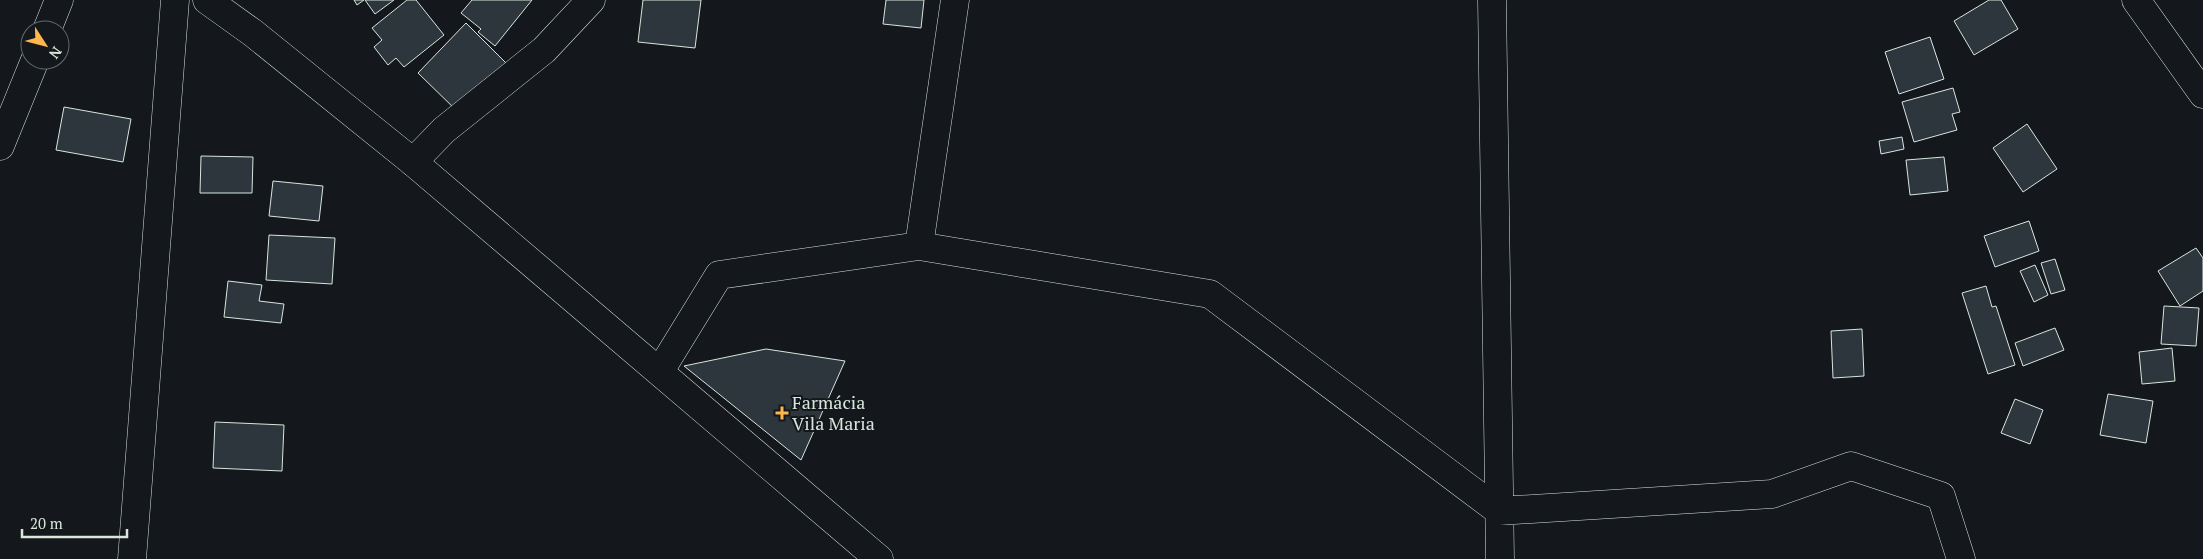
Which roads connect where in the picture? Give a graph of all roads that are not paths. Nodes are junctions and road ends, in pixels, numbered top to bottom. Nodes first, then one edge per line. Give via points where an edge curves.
1 (59, 0) edge
2 (175, 0) edge
3 (207, 0) edge
4 (591, 0) edge
5 (955, 0) edge
6 (1492, 0) edge
7 (2136, 0) edge
8 (51, 20) edge
9 (30, 70) edge
10 (2203, 94) edge
11 (0, 146) edge
12 (413, 162) junction
13 (919, 246) junction
14 (660, 371) junction
15 (1499, 511) junction
16 (132, 559) edge
17 (879, 559) edge
18 (1500, 559) edge
19 (1961, 559) edge

1 - 8 street
2 - 16 street
3 - 12 street
4 - 12 street via 544,50 444,130
5 - 13 street
6 - 15 street
7 - 10 street
9 - 11 street
12 - 14 street
13 - 14 street via 719,275
13 - 15 street via 1210,294
14 - 17 street
15 - 18 street
15 - 19 street via 1772,494 1850,466 1941,496

